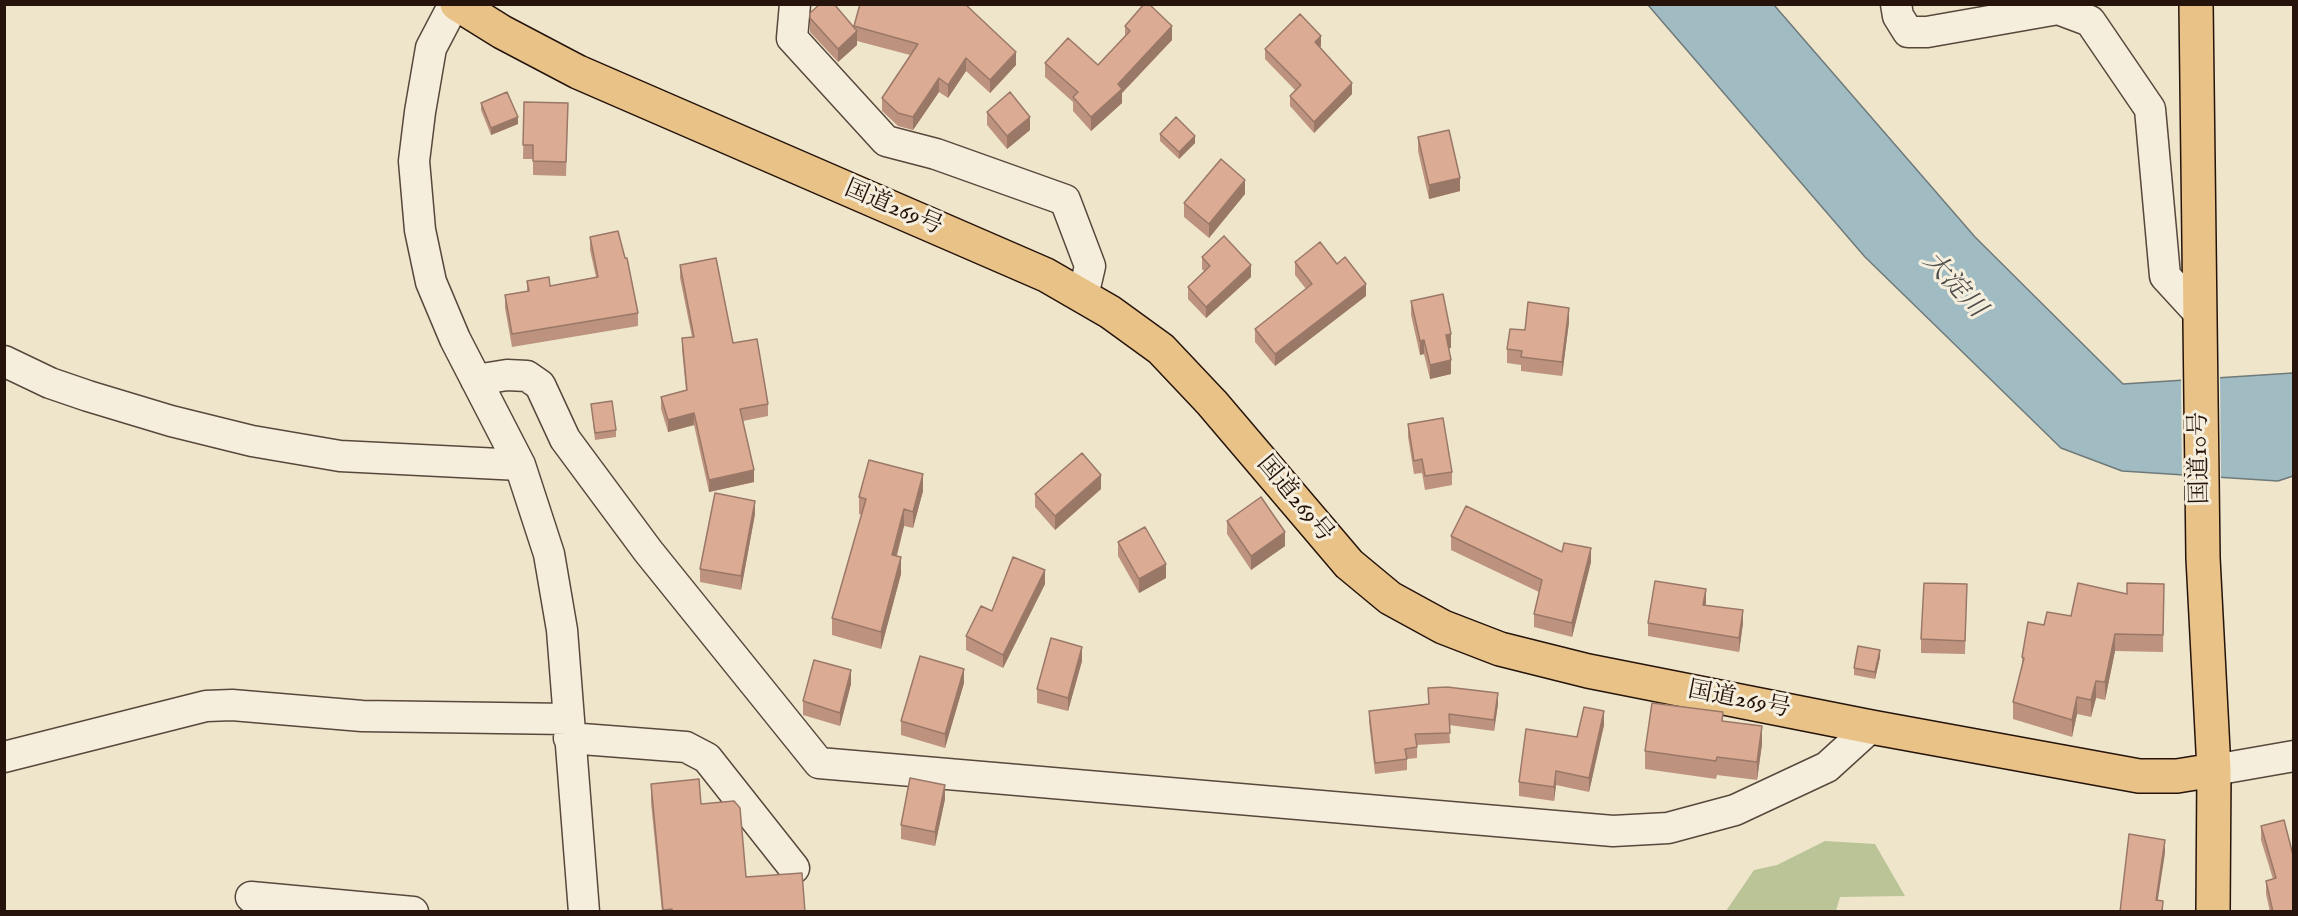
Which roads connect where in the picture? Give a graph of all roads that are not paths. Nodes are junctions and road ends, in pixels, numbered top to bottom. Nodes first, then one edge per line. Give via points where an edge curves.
1 (456, 4) edge
2 (795, 4) edge
3 (1896, 4) edge
4 (2196, 4) edge
5 (1083, 296) junction
6 (2199, 313) junction
7 (4, 360) edge
8 (476, 380) junction
9 (520, 465) junction
10 (1872, 727) junction
11 (569, 729) junction
12 (2294, 756) edge
13 (4, 757) edge
14 (2214, 770) junction
15 (794, 868) dead end
16 (251, 897) dead end
17 (413, 912) edge
18 (584, 912) edge
19 (2213, 912) edge

1 - 5 highway, 国道269号 via 578,72 1046,275
1 - 8 street via 431,48 414,161 420,230 431,282
2 - 5 street via 792,38 886,141 936,154 1065,200 1090,266
3 - 6 street via 1908,32 2058,9 2090,21 2150,109 2165,276
4 - 6 highway, 国道10号
5 - 10 highway, 国道269号 via 1161,349 1349,564 1390,598 1434,622 1500,649 1588,671
6 - 14 highway, 国道10号 via 2203,558
7 - 9 street via 50,383 88,396 252,441 339,456
8 - 9 street
8 - 10 street via 527,376 540,385 565,439 648,551 819,763 1613,831 1668,828 1735,810 1827,767
9 - 11 street via 549,554 562,630
10 - 14 highway, 国道269号 via 2139,776 2177,776
11 - 13 street via 232,705 179,711
11 - 15 street via 686,747 707,758
11 - 18 street
12 - 14 street
14 - 19 highway, 国道10号
16 - 17 street

